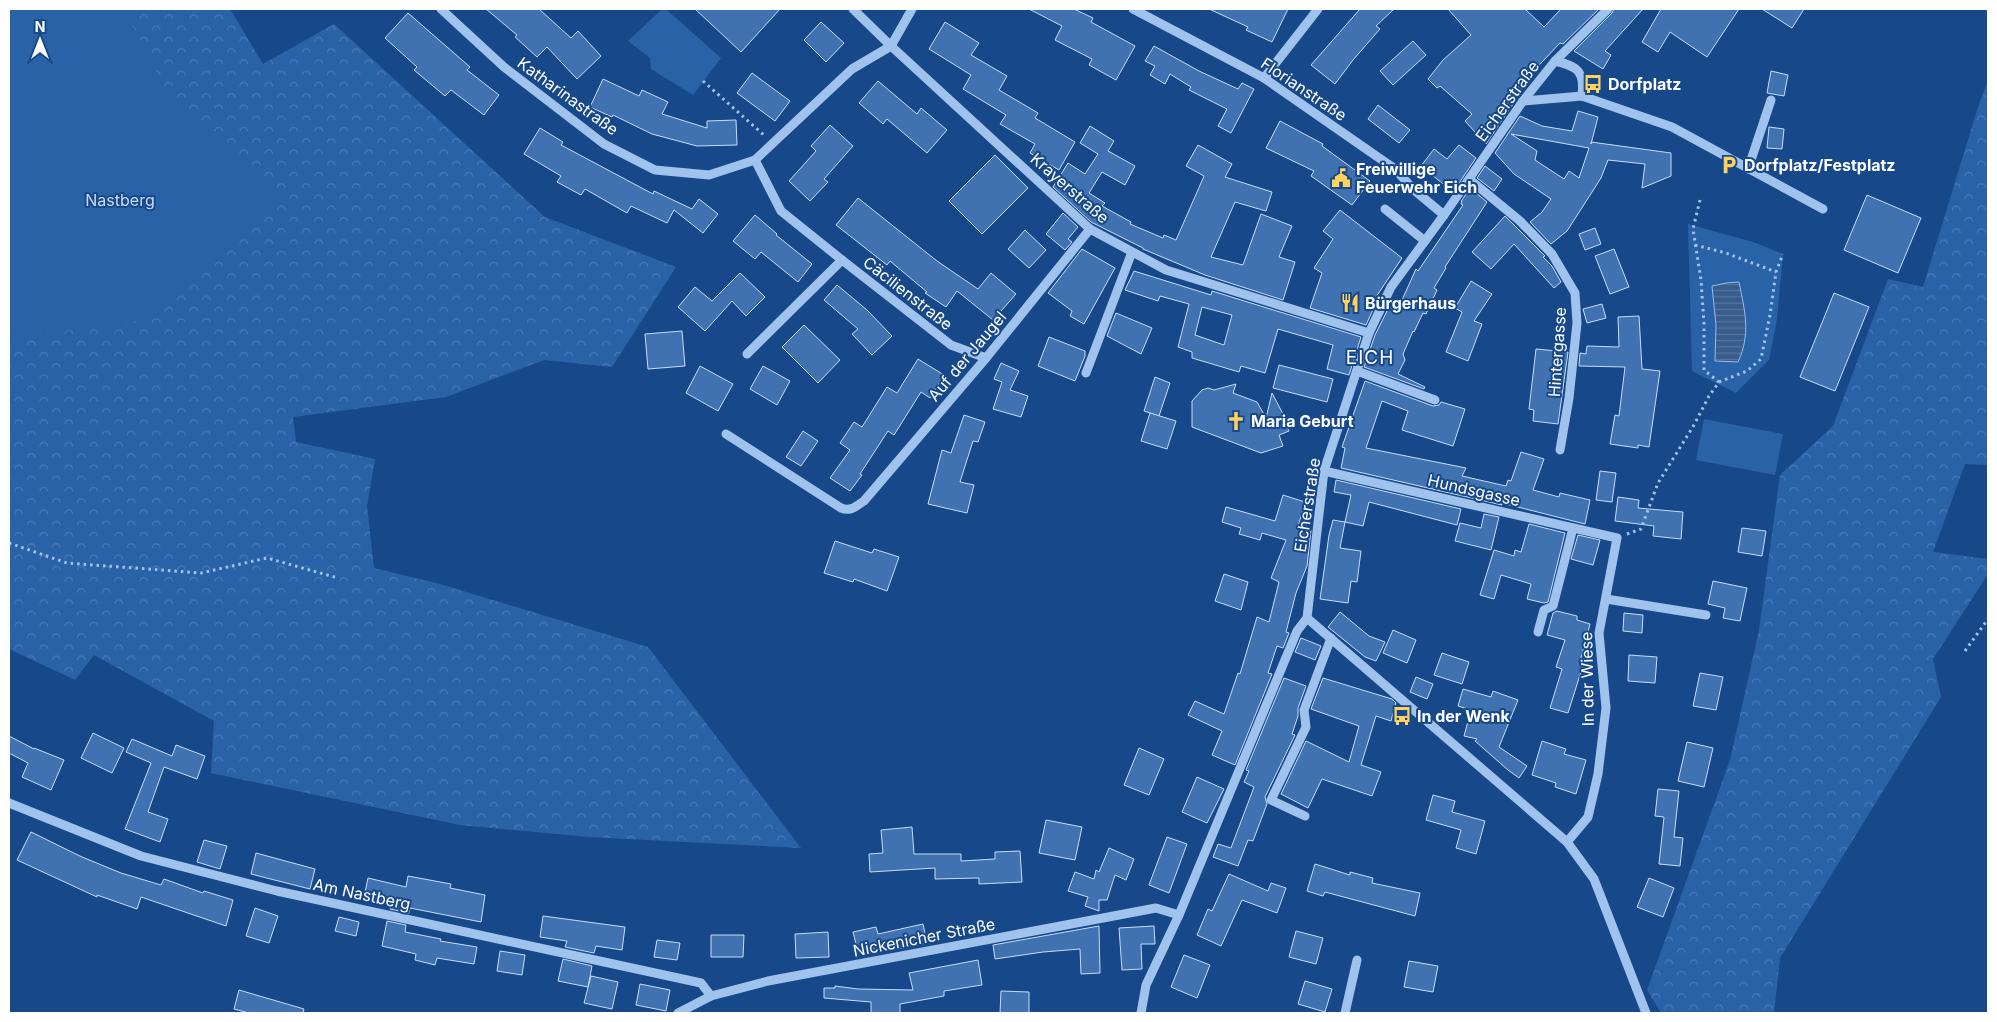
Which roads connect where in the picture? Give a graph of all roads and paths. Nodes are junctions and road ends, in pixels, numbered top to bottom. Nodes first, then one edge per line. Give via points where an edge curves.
1 (441, 9) edge
2 (853, 9) edge
3 (912, 9) edge
4 (1133, 9) edge
5 (1318, 9) edge
6 (1608, 9) edge
7 (891, 46) junction
8 (1555, 61) junction
9 (1264, 78) junction
10 (704, 82) dead end
11 (1582, 96) junction
12 (1772, 100) dead end
13 (1523, 101) junction
14 (774, 143) junction
15 (755, 160) junction
16 (1748, 168) junction
17 (1469, 179) junction
18 (1700, 200) dead end
19 (1385, 209) dead end
20 (1823, 209) dead end
21 (1444, 215) junction
22 (1090, 229) junction
23 (1425, 241) junction
24 (1695, 245) junction
25 (1132, 252) junction
26 (1783, 254) dead end
27 (842, 260) junction
28 (1776, 272) junction
29 (1369, 333) junction
30 (747, 354) dead end
31 (986, 358) junction
32 (1357, 371) junction
33 (1086, 373) dead end
34 (1719, 382) junction
35 (1435, 400) dead end
36 (726, 434) dead end
37 (1560, 450) dead end
38 (1324, 471) junction
39 (1573, 528) junction
40 (1617, 538) junction
41 (9, 544) edge
42 (338, 578) dead end
43 (1606, 599) junction
44 (1706, 615) dead end
45 (1307, 618) junction
46 (1988, 619) edge
47 (1538, 632) dead end
48 (1331, 638) junction
49 (1965, 651) dead end
50 (9, 803) edge
51 (1304, 816) dead end
52 (1567, 842) junction
53 (1179, 915) junction
54 (1357, 960) dead end
55 (710, 996) junction
56 (678, 1013) edge
57 (1140, 1013) edge
58 (1346, 1013) edge
59 (1646, 1013) edge

1 - 15 street, Katharinastraße via 504,67 604,144 655,170 709,175
2 - 7 street, Krayerstraße
3 - 7 street
4 - 9 street, Florianstraße
5 - 9 street
6 - 8 street, Eicherstraße
7 - 14 street, Katharinastraße via 852,70
7 - 22 street, Krayerstraße
8 - 11 street via 1571,64 1580,73
8 - 13 street, Eicherstraße
9 - 21 street, Florianstraße via 1395,169
10 - 14 path
11 - 13 street
11 - 16 street via 1672,127
12 - 16 street
13 - 17 street, Eicherstraße
14 - 15 street, Katharinastraße
15 - 27 street, Cäcilienstraße via 781,211
16 - 20 street
17 - 21 street, Eicherstraße
17 - 37 street, Hintergasse via 1520,221 1552,254 1575,293 1577,323
18 - 24 path via 1693,229
19 - 23 street
21 - 23 street, Eicherstraße
22 - 25 street, Krayerstraße
22 - 31 street, Auf der Jaugel
23 - 29 street, Eicherstraße via 1391,288
24 - 28 path
24 - 34 path via 1701,280 1704,370
25 - 29 street, Krayerstraße via 1166,270
25 - 33 street
26 - 28 path
27 - 30 street, Cäcilienstraße
27 - 31 street, Cäcilienstraße via 951,345
28 - 34 path via 1761,359 1747,371
29 - 32 street, Eicherstraße
31 - 36 street, Auf der Jaugel via 864,501 852,509 841,508
32 - 35 street
32 - 38 street, Eicherstraße
34 - 40 path via 1658,483 1641,529
38 - 39 street, Hundsgasse
38 - 45 street, Eicherstraße
39 - 40 street, Hundsgasse
39 - 47 street via 1553,606 1544,610
40 - 43 street, In der Wiese
41 - 42 path via 67,564 200,573 267,558
43 - 44 street
43 - 52 street, In der Wiese via 1599,633 1606,708 1598,774 1588,817
45 - 48 street
45 - 53 street, Eicherstraße via 1297,631
46 - 49 path
48 - 51 street via 1304,710 1306,727 1271,800
48 - 52 street
50 - 55 street, Am Nastberg via 141,856 284,892 701,983
52 - 59 street via 1594,879
53 - 55 street, Nickenicher Straße via 1156,908 768,982
53 - 57 street, Eicherstraße via 1146,985
54 - 58 street
55 - 56 street, Nickenicher Straße

